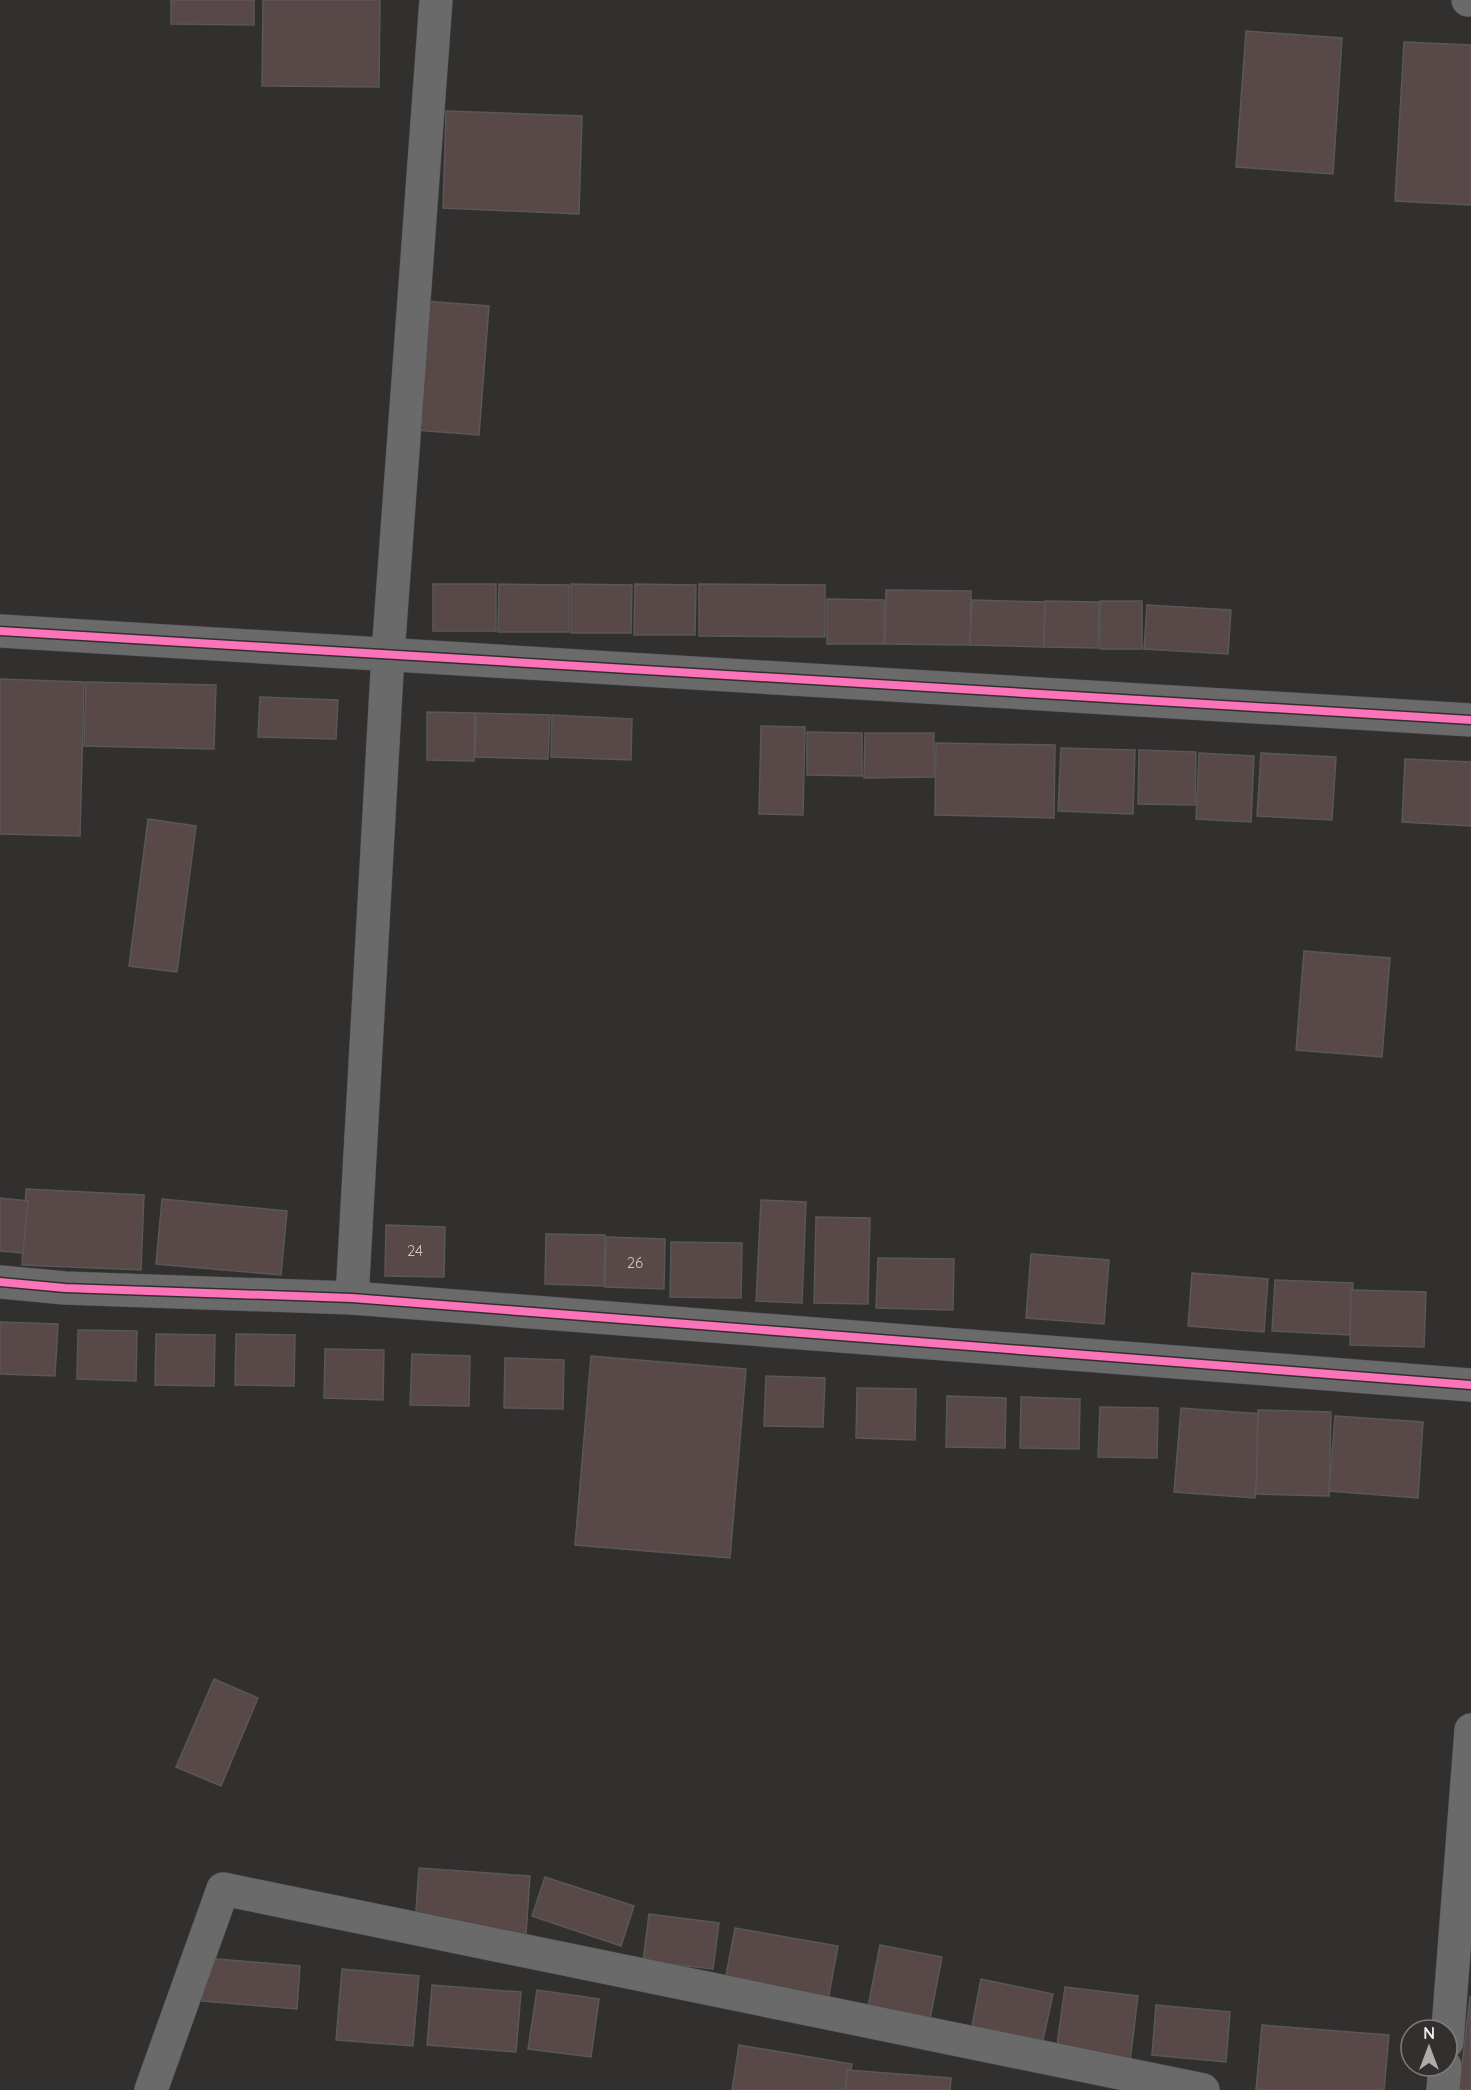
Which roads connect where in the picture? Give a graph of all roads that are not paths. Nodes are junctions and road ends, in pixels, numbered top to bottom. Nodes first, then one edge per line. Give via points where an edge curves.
1 (436, 0) edge
2 (0, 631) edge
3 (388, 654) junction
4 (1471, 720) edge
5 (0, 1282) edge
6 (352, 1298) junction
7 (1471, 1385) edge
8 (1471, 1730) edge
9 (1449, 2018) edge
10 (152, 2090) edge
11 (1203, 2090) edge

1 - 3 street
2 - 3 street
3 - 4 street
3 - 6 street
5 - 6 street via 64,1288
6 - 7 street
8 - 9 street
10 - 11 street via 223,1889

